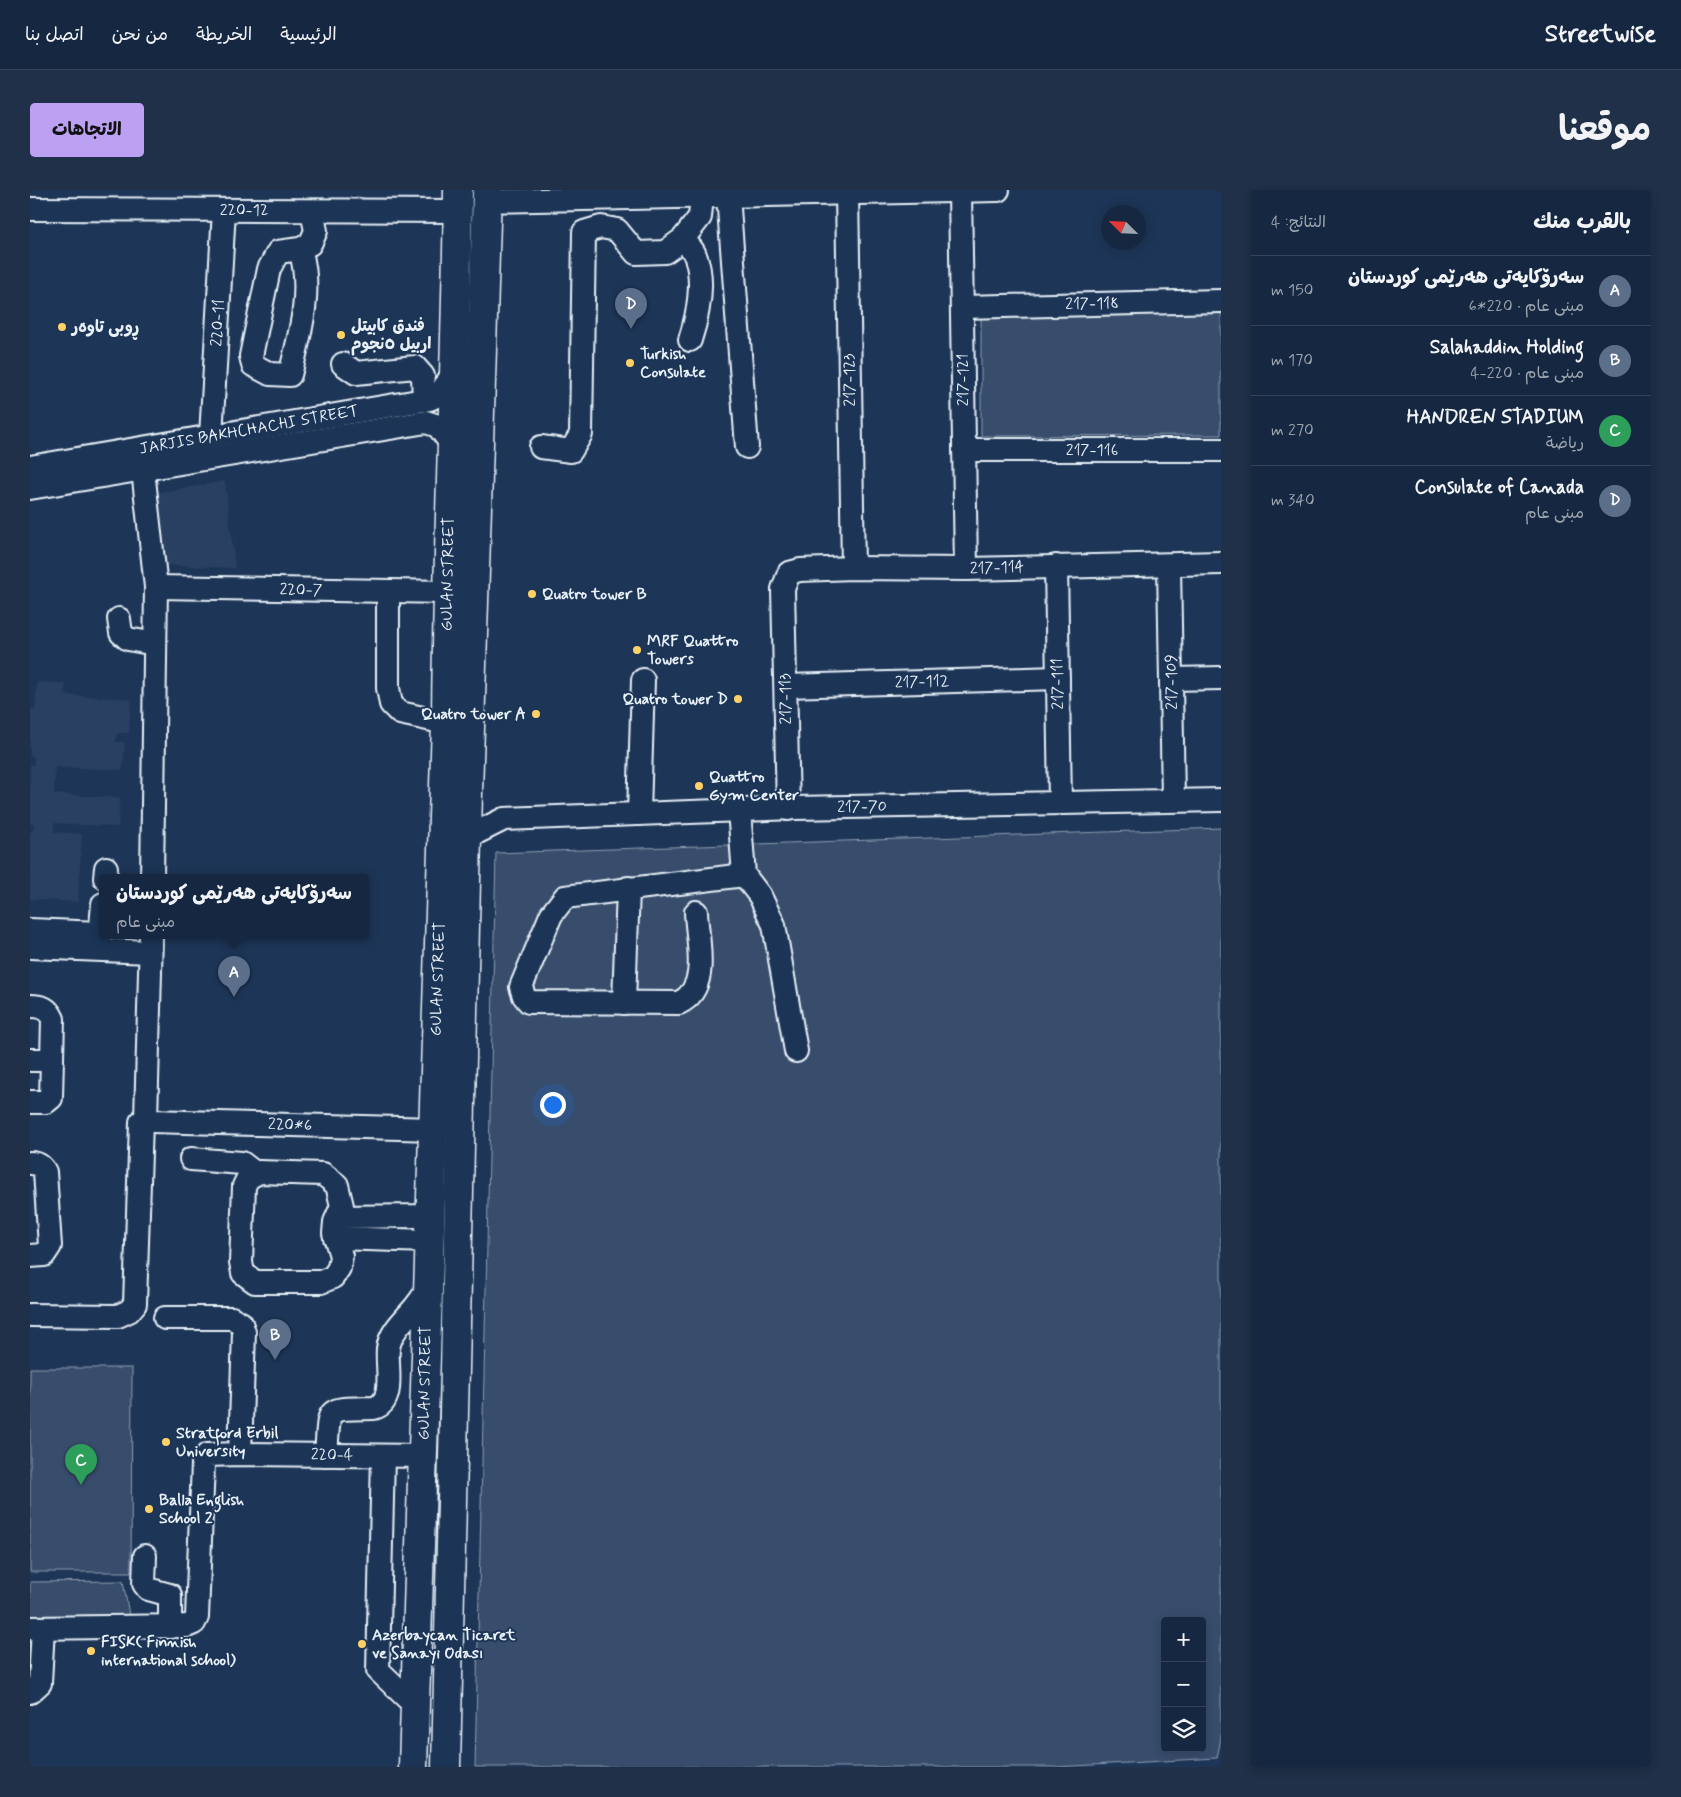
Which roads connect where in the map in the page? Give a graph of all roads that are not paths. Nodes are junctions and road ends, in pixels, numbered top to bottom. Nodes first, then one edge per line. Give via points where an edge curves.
1 (998, 190) edge
2 (960, 191) edge
3 (847, 193) junction
4 (728, 195) junction
5 (486, 196) edge
6 (702, 196) junction
7 (458, 201) edge
8 (30, 209) edge
9 (224, 210) junction
10 (312, 210) junction
11 (683, 239) junction
12 (300, 249) junction
13 (1221, 301) edge
14 (963, 306) junction
15 (690, 340) dead end
16 (343, 364) dead end
17 (455, 370) junction
18 (424, 400) junction
19 (398, 404) junction
20 (400, 426) junction
21 (211, 436) junction
22 (452, 445) junction
23 (541, 447) dead end
24 (746, 447) dead end
25 (964, 450) junction
26 (1221, 450) edge
27 (30, 467) edge
28 (143, 470) junction
29 (30, 488) edge
30 (1221, 563) edge
31 (1169, 565) junction
32 (1056, 566) junction
33 (854, 568) junction
34 (966, 569) junction
35 (156, 587) junction
36 (783, 589) joint
37 (388, 591) junction
38 (447, 592) junction
39 (119, 618) dead end
40 (155, 644) junction
41 (1058, 678) junction
42 (1221, 678) edge
43 (1172, 679) junction
44 (644, 680) dead end
45 (786, 686) junction
46 (446, 723) junction
47 (468, 792) junction
48 (1174, 800) junction
49 (1221, 800) edge
50 (1060, 802) junction
51 (788, 809) junction
52 (739, 810) junction
53 (639, 814) junction
54 (504, 819) junction
55 (467, 842) junction
56 (152, 874) edge
57 (744, 875) junction
58 (628, 888) junction
59 (696, 912) dead end
60 (30, 930) edge
61 (99, 939) edge
62 (99, 942) junction
63 (150, 944) edge
64 (30, 948) edge
65 (624, 1003) junction
66 (30, 1006) edge
67 (796, 1051) dead end
68 (30, 1060) edge
69 (52, 1060) junction
70 (30, 1102) edge
71 (146, 1121) junction
72 (434, 1129) junction
73 (191, 1159) dead end
74 (30, 1163) edge
75 (255, 1172) junction
76 (431, 1210) junction
77 (39, 1211) edge
78 (336, 1228) junction
79 (429, 1241) junction
80 (30, 1256) edge
81 (427, 1288) junction
82 (30, 1315) edge
83 (165, 1318) dead end
84 (30, 1326) edge
85 (240, 1454) junction
86 (326, 1455) junction
87 (383, 1456) junction
88 (424, 1456) junction
89 (452, 1503) junction
90 (422, 1504) junction
91 (145, 1556) dead end
92 (170, 1627) junction
93 (36, 1628) edge
94 (30, 1692) edge
95 (407, 1698) dead end
96 (413, 1767) edge
97 (446, 1767) edge

1 - 2 street
2 - 3 street
2 - 14 street, 217-121
3 - 4 street
3 - 33 street, 217-123
4 - 6 street
4 - 24 street
5 - 6 street
5 - 47 main road, GULAN STREET
6 - 11 street via 700,217
7 - 10 street, 220-12
7 - 17 main road, GULAN STREET
8 - 9 street, 220-12
9 - 10 street, 220-12
9 - 21 street, 220-11
10 - 12 street via 316,231 310,244
11 - 15 street via 695,254 700,284
11 - 23 street via 665,252 636,253 617,230 601,227 584,232 581,434 571,451
12 - 12 street via 278,252 269,269 251,356 253,364 270,374 290,375 296,352 305,298 306,266
13 - 14 street, 217-118
14 - 25 street, 217-121
16 - 18 street via 356,373 416,367 423,376
17 - 18 street, JARJIS BAKHCHACHI STREET via 438,395
17 - 22 main road, GULAN STREET
18 - 19 street, JARJIS BAKHCHACHI STREET
19 - 20 street via 406,404 412,411 409,420
19 - 21 street, JARJIS BAKHCHACHI STREET
20 - 22 street, JARJIS BAKHCHACHI STREET via 432,422 442,429
20 - 28 street, JARJIS BAKHCHACHI STREET
21 - 27 street, JARJIS BAKHCHACHI STREET
22 - 38 main road, GULAN STREET
25 - 26 street, 217-116
25 - 34 street, 217-121
28 - 29 street, JARJIS BAKHCHACHI STREET
28 - 35 street
30 - 31 street, 217-114
31 - 32 street, 217-114
31 - 43 street, 217-109
32 - 34 street, 217-114
32 - 41 street, 217-111
33 - 34 street, 217-114
33 - 36 street, 217-114 via 789,573
35 - 37 street, 220-7
35 - 40 street
36 - 45 street, 217-113
37 - 38 street, 220-7
37 - 46 street via 388,688 391,704 400,713
38 - 46 main road, GULAN STREET
39 - 40 street via 122,633 128,639
40 - 56 street
41 - 45 street, 217-112
41 - 50 street, 217-111
42 - 43 street
43 - 48 street, 217-109
44 - 53 street
45 - 51 street, 217-113
46 - 72 main road, GULAN STREET
47 - 54 street via 479,805
47 - 55 main road, GULAN STREET
48 - 49 street, 217-70
48 - 50 street, 217-70
50 - 51 street, 217-70
51 - 52 street, 217-70
52 - 53 street, 217-70
52 - 57 street
53 - 54 street, 217-70
54 - 55 street, 217-70 via 474,834
55 - 89 main road, GULAN STREET
57 - 58 street
57 - 67 street via 760,896 774,925
58 - 65 street
58 - 65 street via 565,897 551,915 521,987 529,1002
59 - 65 street via 700,977 694,991 679,1003
60 - 62 street
61 - 62 street
62 - 63 street
62 - 64 street
63 - 71 street
66 - 69 street via 49,1011 53,1019
68 - 69 street
69 - 70 street via 52,1098 46,1102
71 - 72 street, 220*6
71 - 82 street via 133,1306 118,1316
71 - 84 street via 146,1298 142,1312 132,1322 123,1325
72 - 76 main road, GULAN STREET
73 - 75 street via 242,1163
74 - 77 street via 43,1167 45,1172
75 - 78 street via 323,1174 337,1184 340,1191 342,1206
75 - 78 street via 244,1186 241,1262 247,1277 255,1282 327,1280 336,1273 340,1262
76 - 78 street via 418,1216
76 - 79 main road, GULAN STREET
77 - 80 street via 50,1246 44,1255
78 - 79 street
79 - 81 main road, GULAN STREET
81 - 86 street via 420,1304 399,1326 391,1340 386,1399 374,1408 332,1411
81 - 88 main road, GULAN STREET
83 - 85 street via 232,1318 241,1322 244,1332
85 - 86 street, 220-4
85 - 92 street, 220-4 via 210,1455 203,1460 197,1617 191,1625
86 - 87 street, 220-4
87 - 88 street, 220-4
87 - 95 street via 378,1670
88 - 90 main road, GULAN STREET
89 - 90 main road via 449,1513 440,1519 426,1514
89 - 97 main road, GULAN STREET
90 - 96 main road, GULAN STREET
91 - 92 street via 144,1584 148,1589 170,1595
92 - 93 street
93 - 94 street via 40,1683

